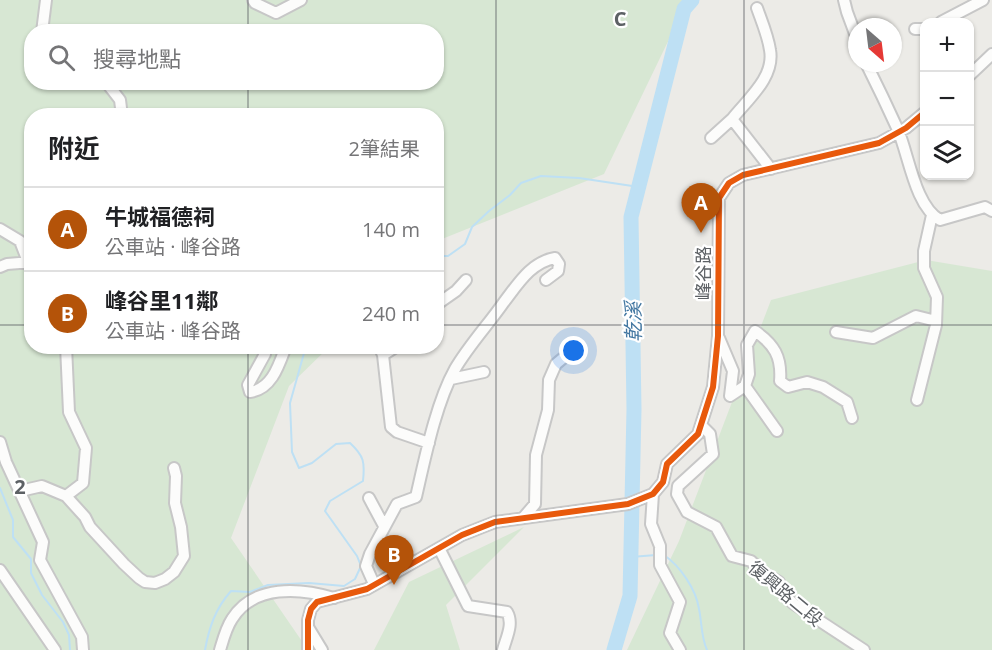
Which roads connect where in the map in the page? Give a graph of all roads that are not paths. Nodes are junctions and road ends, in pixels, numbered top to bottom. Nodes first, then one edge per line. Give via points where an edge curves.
1 (46, 0) edge
2 (253, 0) edge
3 (301, 0) edge
4 (844, 0) edge
5 (983, 0) edge
6 (758, 8) dead end
7 (849, 18) edge
8 (949, 18) edge
9 (43, 24) edge
10 (992, 54) edge
11 (870, 72) edge
12 (972, 72) edge
13 (112, 90) edge
14 (121, 108) edge
15 (920, 116) edge
16 (732, 118) junction
17 (899, 132) junction
18 (711, 138) dead end
19 (771, 169) junction
20 (992, 211) edge
21 (932, 215) junction
22 (0, 229) edge
23 (24, 251) edge
24 (24, 265) edge
25 (0, 267) edge
26 (466, 280) dead end
27 (546, 280) dead end
28 (444, 299) edge
29 (936, 321) junction
30 (836, 332) dead end
31 (718, 336) junction
32 (66, 354) edge
33 (265, 354) edge
34 (283, 354) edge
35 (381, 354) edge
36 (568, 354) dead end
37 (484, 372) dead end
38 (451, 379) junction
39 (745, 386) junction
40 (917, 400) dead end
41 (852, 418) dead end
42 (701, 425) junction
43 (777, 431) dead end
44 (0, 442) edge
45 (429, 443) junction
46 (174, 468) dead end
47 (20, 491) junction
48 (653, 494) junction
49 (66, 496) junction
50 (369, 498) dead end
51 (528, 518) junction
52 (384, 526) junction
53 (439, 548) junction
54 (0, 570) edge
55 (374, 584) junction
56 (335, 598) junction
57 (308, 627) junction
58 (55, 650) edge
59 (83, 650) edge
60 (220, 650) edge
61 (308, 650) edge
62 (322, 650) edge
63 (503, 650) edge
64 (680, 650) edge
65 (864, 650) edge

1 - 9 street
2 - 3 street via 276,13
4 - 7 street
5 - 8 street
6 - 16 street via 771,49 771,66
10 - 12 street
11 - 17 street
13 - 14 street
15 - 17 street, 峰谷路
16 - 18 street
16 - 19 street
17 - 19 street, 峰谷路 via 872,145
17 - 21 street
19 - 31 street, 峰谷路 via 729,183 719,198
20 - 21 street via 985,207 940,220
21 - 29 street via 924,268 937,297
22 - 23 street via 20,241
24 - 25 street
26 - 28 street
27 - 38 street via 558,271 555,258 536,265 522,279 478,333
29 - 30 street via 916,316 873,338
29 - 40 street
31 - 39 street via 732,371 730,396
31 - 42 street, 峰谷路 via 712,387
32 - 49 street via 69,412 86,448 83,483
33 - 34 street via 248,385 250,392 258,391 270,380
35 - 45 street via 391,427
36 - 51 street via 556,364 549,380 548,410 536,455 535,504
37 - 38 street
38 - 45 street
39 - 41 street via 749,374 747,345 755,332 777,351 782,369 780,381 788,387 807,382 829,390 847,402
39 - 43 street
42 - 48 street, 峰谷路 via 698,434 666,464 663,482
42 - 65 street, 復興路二段 via 710,434 712,454 678,486 677,494 687,512 716,527 732,556 751,561 779,582 794,604
44 - 47 street
45 - 52 street via 416,497 397,504
46 - 49 street via 184,556 174,572 155,584 145,582 124,564
47 - 49 street via 42,486
47 - 59 street via 43,542 40,560 82,637
48 - 51 street via 628,504
48 - 64 street via 651,524 658,540 660,565 680,602 670,633
50 - 52 street
51 - 53 street via 495,522
52 - 55 street via 366,566
53 - 55 street
53 - 63 street via 468,606 510,615
54 - 58 street
55 - 56 street
56 - 57 street via 317,602 311,609
56 - 60 street via 311,592 270,591 247,603 232,619
57 - 61 street
57 - 62 street

